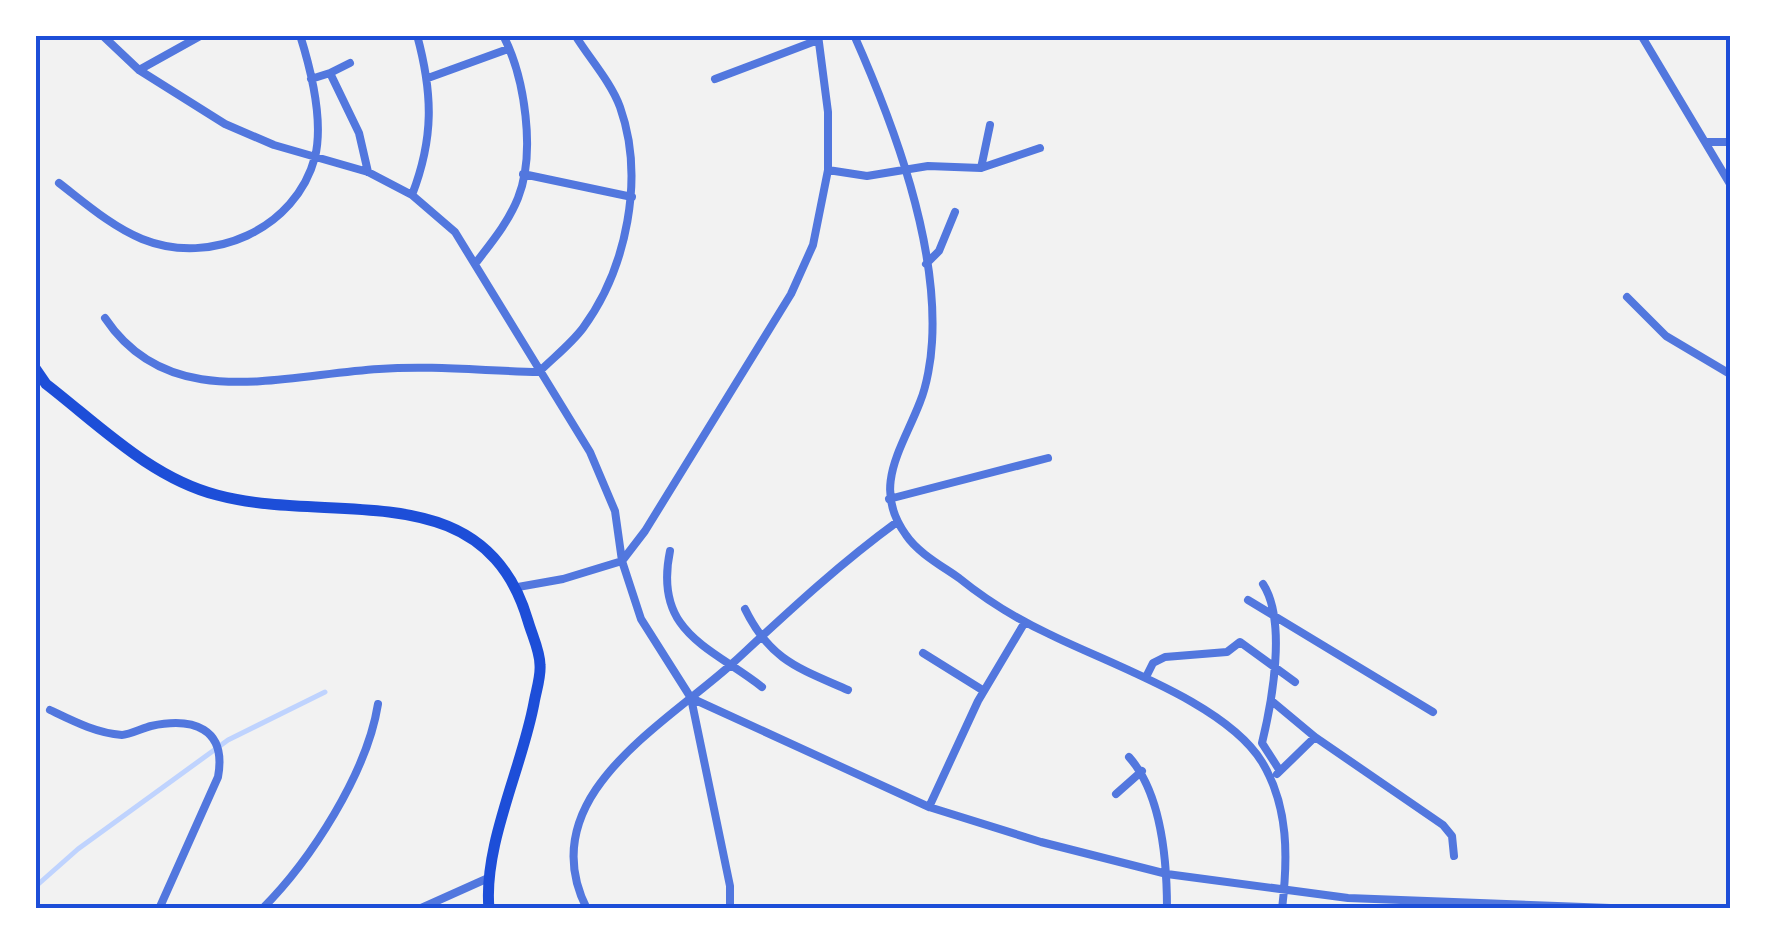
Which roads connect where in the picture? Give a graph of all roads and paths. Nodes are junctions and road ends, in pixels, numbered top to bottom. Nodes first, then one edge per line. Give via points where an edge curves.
1 (102, 35) edge
2 (202, 35) edge
3 (300, 35) edge
4 (417, 35) edge
5 (503, 35) edge
6 (575, 35) edge
7 (854, 35) edge
8 (1641, 35) edge
9 (818, 37) edge
10 (508, 49) junction
11 (350, 63) dead end
12 (139, 70) junction
13 (330, 72) junction
14 (428, 78) junction
15 (312, 79) junction
16 (715, 79) dead end
17 (990, 124) dead end
18 (1708, 142) junction
19 (1730, 142) edge
20 (1040, 148) dead end
21 (315, 156) junction
22 (981, 168) junction
23 (828, 170) junction
24 (368, 172) junction
25 (906, 172) junction
26 (523, 174) junction
27 (58, 183) dead end
28 (1730, 184) edge
29 (412, 195) junction
30 (632, 197) junction
31 (955, 212) dead end
32 (475, 264) junction
33 (926, 264) junction
34 (1627, 297) dead end
35 (105, 318) dead end
36 (35, 368) edge
37 (539, 372) junction
38 (1730, 374) edge
39 (1048, 458) dead end
40 (889, 499) junction
41 (897, 522) junction
42 (670, 552) dead end
43 (622, 561) junction
44 (1264, 584) dead end
45 (518, 586) junction
46 (1248, 600) dead end
47 (745, 609) dead end
48 (1273, 615) junction
49 (1025, 622) junction
50 (759, 638) junction
51 (922, 652) dead end
52 (732, 664) junction
53 (1274, 666) junction
54 (1146, 677) junction
55 (1295, 682) dead end
56 (762, 687) dead end
57 (848, 690) dead end
58 (984, 691) junction
59 (691, 698) junction
60 (1273, 702) junction
61 (378, 704) dead end
62 (50, 710) dead end
63 (1433, 712) dead end
64 (1315, 737) junction
65 (1129, 756) dead end
66 (1142, 771) junction
67 (1280, 771) junction
68 (1270, 780) junction
69 (1116, 794) dead end
70 (929, 807) junction
71 (1454, 856) dead end
72 (1167, 874) junction
73 (486, 879) junction
74 (1284, 893) junction
75 (1348, 898) junction
76 (158, 909) edge
77 (262, 909) edge
78 (419, 909) edge
79 (489, 909) edge
80 (587, 909) edge
81 (730, 909) edge
82 (1167, 909) edge
83 (1282, 909) edge
84 (1348, 909) edge
85 (1637, 909) edge

1 - 12 street
2 - 12 street
3 - 15 street
4 - 14 street
5 - 10 street
6 - 30 street via 619,104 631,148
7 - 25 street
8 - 18 street
9 - 16 street
9 - 23 street
10 - 14 street
10 - 26 street via 524,121
11 - 13 street
12 - 21 street via 225,124
13 - 15 street
13 - 24 street via 359,133
14 - 29 street via 428,153
15 - 21 street
17 - 22 street
18 - 19 street
18 - 28 street
20 - 22 street
21 - 24 street
21 - 27 street via 286,213 223,245 145,240
22 - 25 street
23 - 25 street via 844,176
23 - 43 street via 813,245 791,294
24 - 29 street
25 - 33 street
26 - 30 street
26 - 32 street via 506,224
29 - 32 street via 455,232
30 - 37 street via 617,260 583,328
31 - 33 street via 939,252
32 - 37 street
33 - 40 street via 932,344 922,400 888,478
34 - 38 street via 1666,336
35 - 37 street via 147,364 197,380 267,381 381,368
36 - 45 highway via 46,384 154,469 216,495 332,511 402,510 469,534
37 - 43 street via 590,452 616,511
39 - 40 street
40 - 41 street
41 - 49 street via 909,540 974,591
41 - 50 street via 831,570
42 - 52 street via 666,573 679,621 702,648
43 - 45 street
43 - 59 street via 642,619
44 - 48 street
45 - 73 highway via 540,665 525,751
46 - 48 street
47 - 50 street
48 - 53 street
48 - 63 street
49 - 54 street
49 - 58 street
50 - 52 street
50 - 57 street via 790,664
51 - 58 street
52 - 56 street
52 - 59 street
53 - 54 street via 1240,642 1227,652 1165,657
53 - 55 street
53 - 60 street
54 - 68 street via 1224,724 1261,760
58 - 70 street
59 - 70 street
59 - 80 street via 635,740 578,822 572,866
59 - 81 street
60 - 64 street
60 - 67 street via 1262,743
61 - 77 street via 374,734 356,773 288,884
62 - 76 street via 92,730 123,735 172,722 208,731 216,741 222,755 218,776
64 - 67 street
64 - 71 street via 1444,826
65 - 66 street
66 - 69 street
66 - 72 street
67 - 68 street
68 - 74 street via 1287,837
70 - 72 street
72 - 74 street
72 - 82 street
73 - 78 street
73 - 79 highway
74 - 75 street
74 - 83 street
75 - 84 street
75 - 85 street

